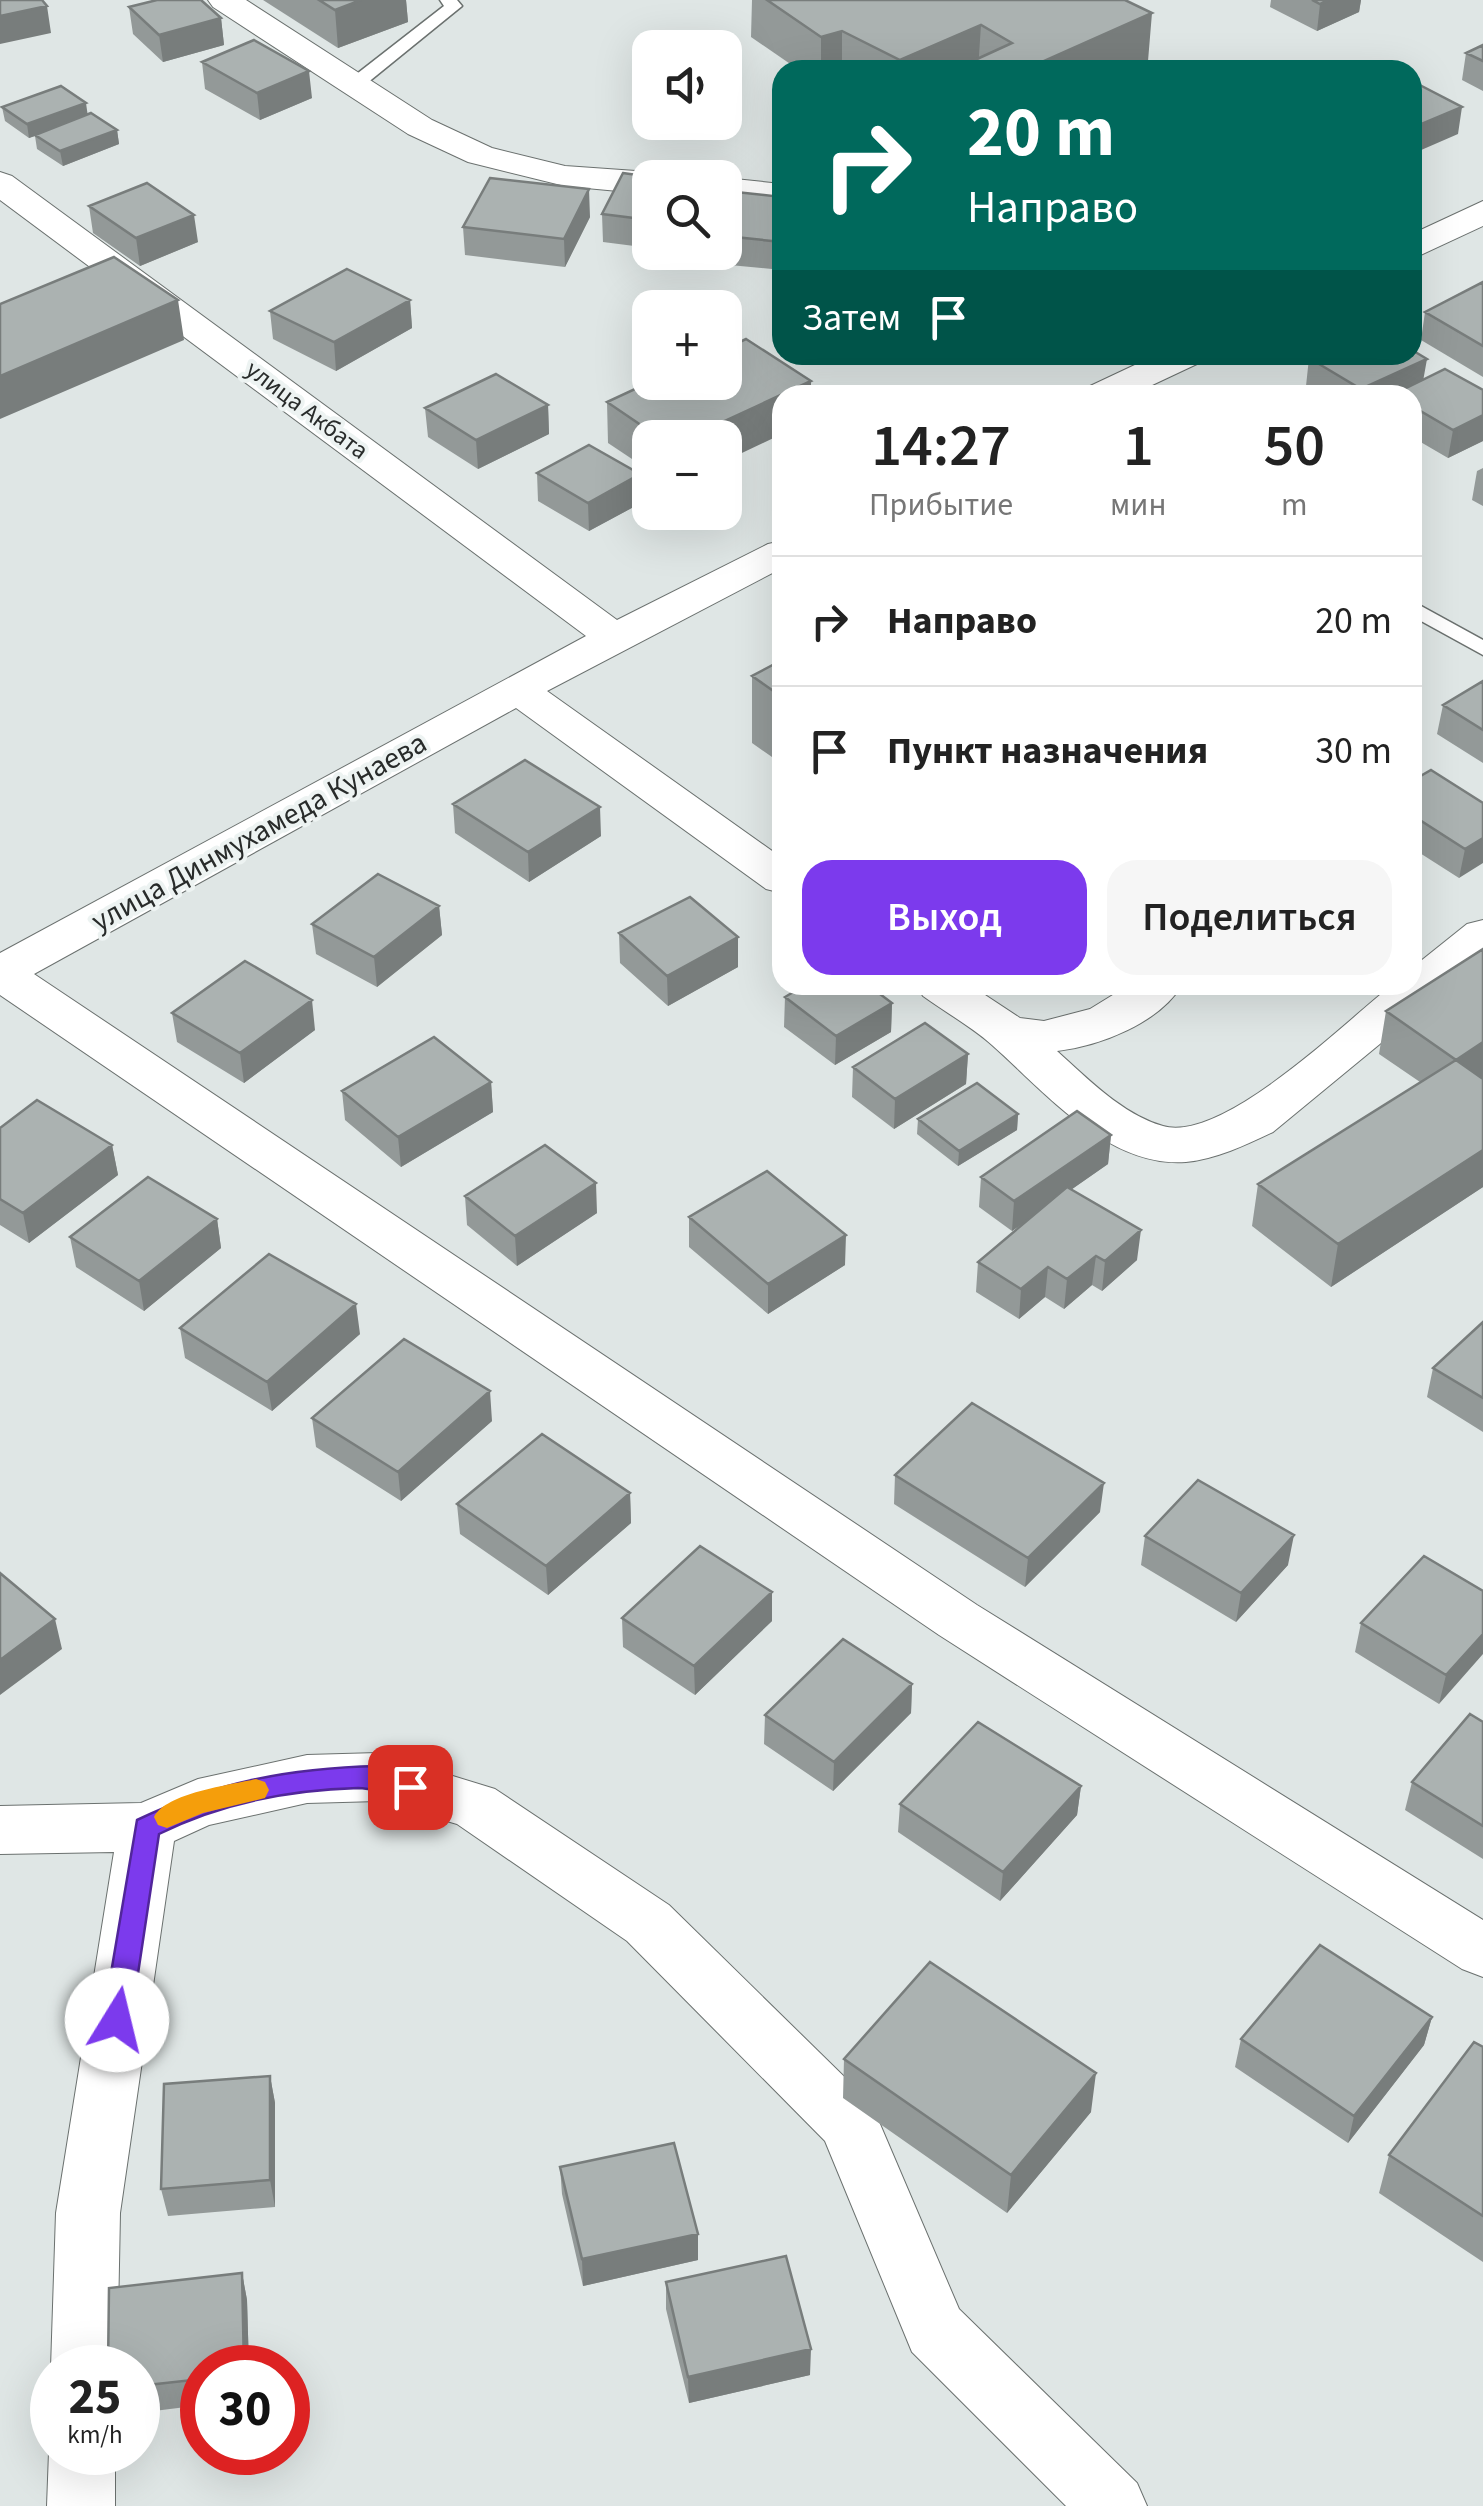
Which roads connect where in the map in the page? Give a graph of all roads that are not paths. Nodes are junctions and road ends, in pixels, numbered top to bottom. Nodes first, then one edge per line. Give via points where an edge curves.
1 (224, 0) edge
2 (448, 0) edge
3 (355, 84) junction
4 (632, 182) edge
5 (0, 183) edge
6 (742, 190) edge
7 (772, 193) edge
8 (1483, 212) edge
9 (1422, 242) edge
10 (1165, 365) edge
11 (1123, 385) edge
12 (772, 559) edge
13 (1422, 613) edge
14 (614, 637) junction
15 (1483, 649) edge
16 (519, 690) junction
17 (772, 872) edge
18 (1483, 934) edge
19 (0, 973) edge
20 (1422, 984) edge
21 (953, 995) edge
22 (1147, 995) edge
23 (1409, 995) edge
24 (1003, 1029) junction
25 (0, 1801) edge
26 (147, 1828) junction
27 (0, 1830) edge
28 (1483, 1951) edge
29 (85, 2345) edge
30 (82, 2475) edge
31 (81, 2506) edge
32 (1112, 2506) edge

1 - 3 street
2 - 3 lane via 454,6
3 - 4 street via 420,127 480,155 565,176
5 - 14 street, улица Акбата
6 - 7 street
8 - 9 street
10 - 11 street
12 - 14 street, улица Динмухамеда Кунаева
13 - 15 lane
14 - 16 street, улица Динмухамеда Кунаева
16 - 17 street
16 - 19 street, улица Динмухамеда Кунаева
18 - 20 street
19 - 28 street via 958,1620
21 - 24 street
22 - 24 street via 1073,1032 1035,1036
23 - 24 street via 1256,1120 1214,1140 1174,1146 1126,1132
25 - 26 street
26 - 27 street
26 - 29 street via 88,2213
26 - 32 street via 198,1803 308,1779 378,1777 475,1806 648,1922 849,2123 935,2330
30 - 31 street

